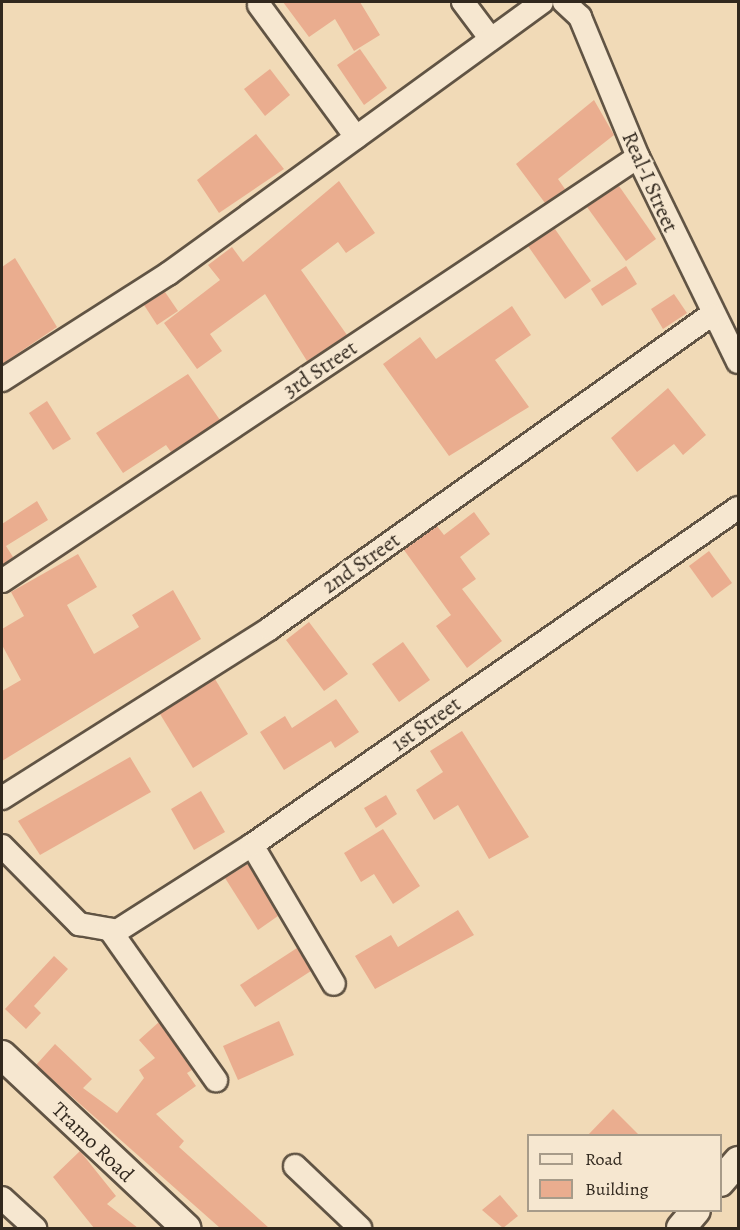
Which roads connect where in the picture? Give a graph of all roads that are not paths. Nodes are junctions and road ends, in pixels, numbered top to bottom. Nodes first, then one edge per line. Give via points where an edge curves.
1 (463, 2) edge
2 (542, 2) edge
3 (564, 2) edge
4 (259, 5) dead end
5 (490, 38) junction
6 (356, 137) junction
7 (638, 157) junction
8 (711, 315) junction
9 (738, 362) edge
10 (2, 380) edge
11 (738, 507) edge
12 (2, 581) edge
13 (2, 798) edge
14 (252, 845) junction
15 (2, 846) edge
16 (110, 930) junction
17 (334, 984) dead end
18 (2, 1054) edge
19 (216, 1080) dead end
20 (738, 1161) edge
21 (295, 1166) dead end
22 (722, 1180) edge
23 (2, 1198) edge
24 (694, 1212) edge
25 (35, 1228) edge
26 (186, 1228) edge
27 (360, 1228) edge
28 (681, 1228) edge

1 - 5 street
2 - 5 street
3 - 7 street, Real-I Street via 580,17
4 - 6 street
5 - 6 street
6 - 10 street via 168,274
7 - 8 street, Real-I Street
7 - 12 street, 3rd Street
8 - 9 street, Real-I Street
8 - 13 street, 2nd Street via 269,629
11 - 14 street, 1st Street
14 - 16 street, 1st Street via 117,931
14 - 17 street
15 - 16 street via 79,924
16 - 19 street
18 - 26 street, Tramo Road
20 - 22 street
21 - 27 street
23 - 25 street
24 - 28 street

